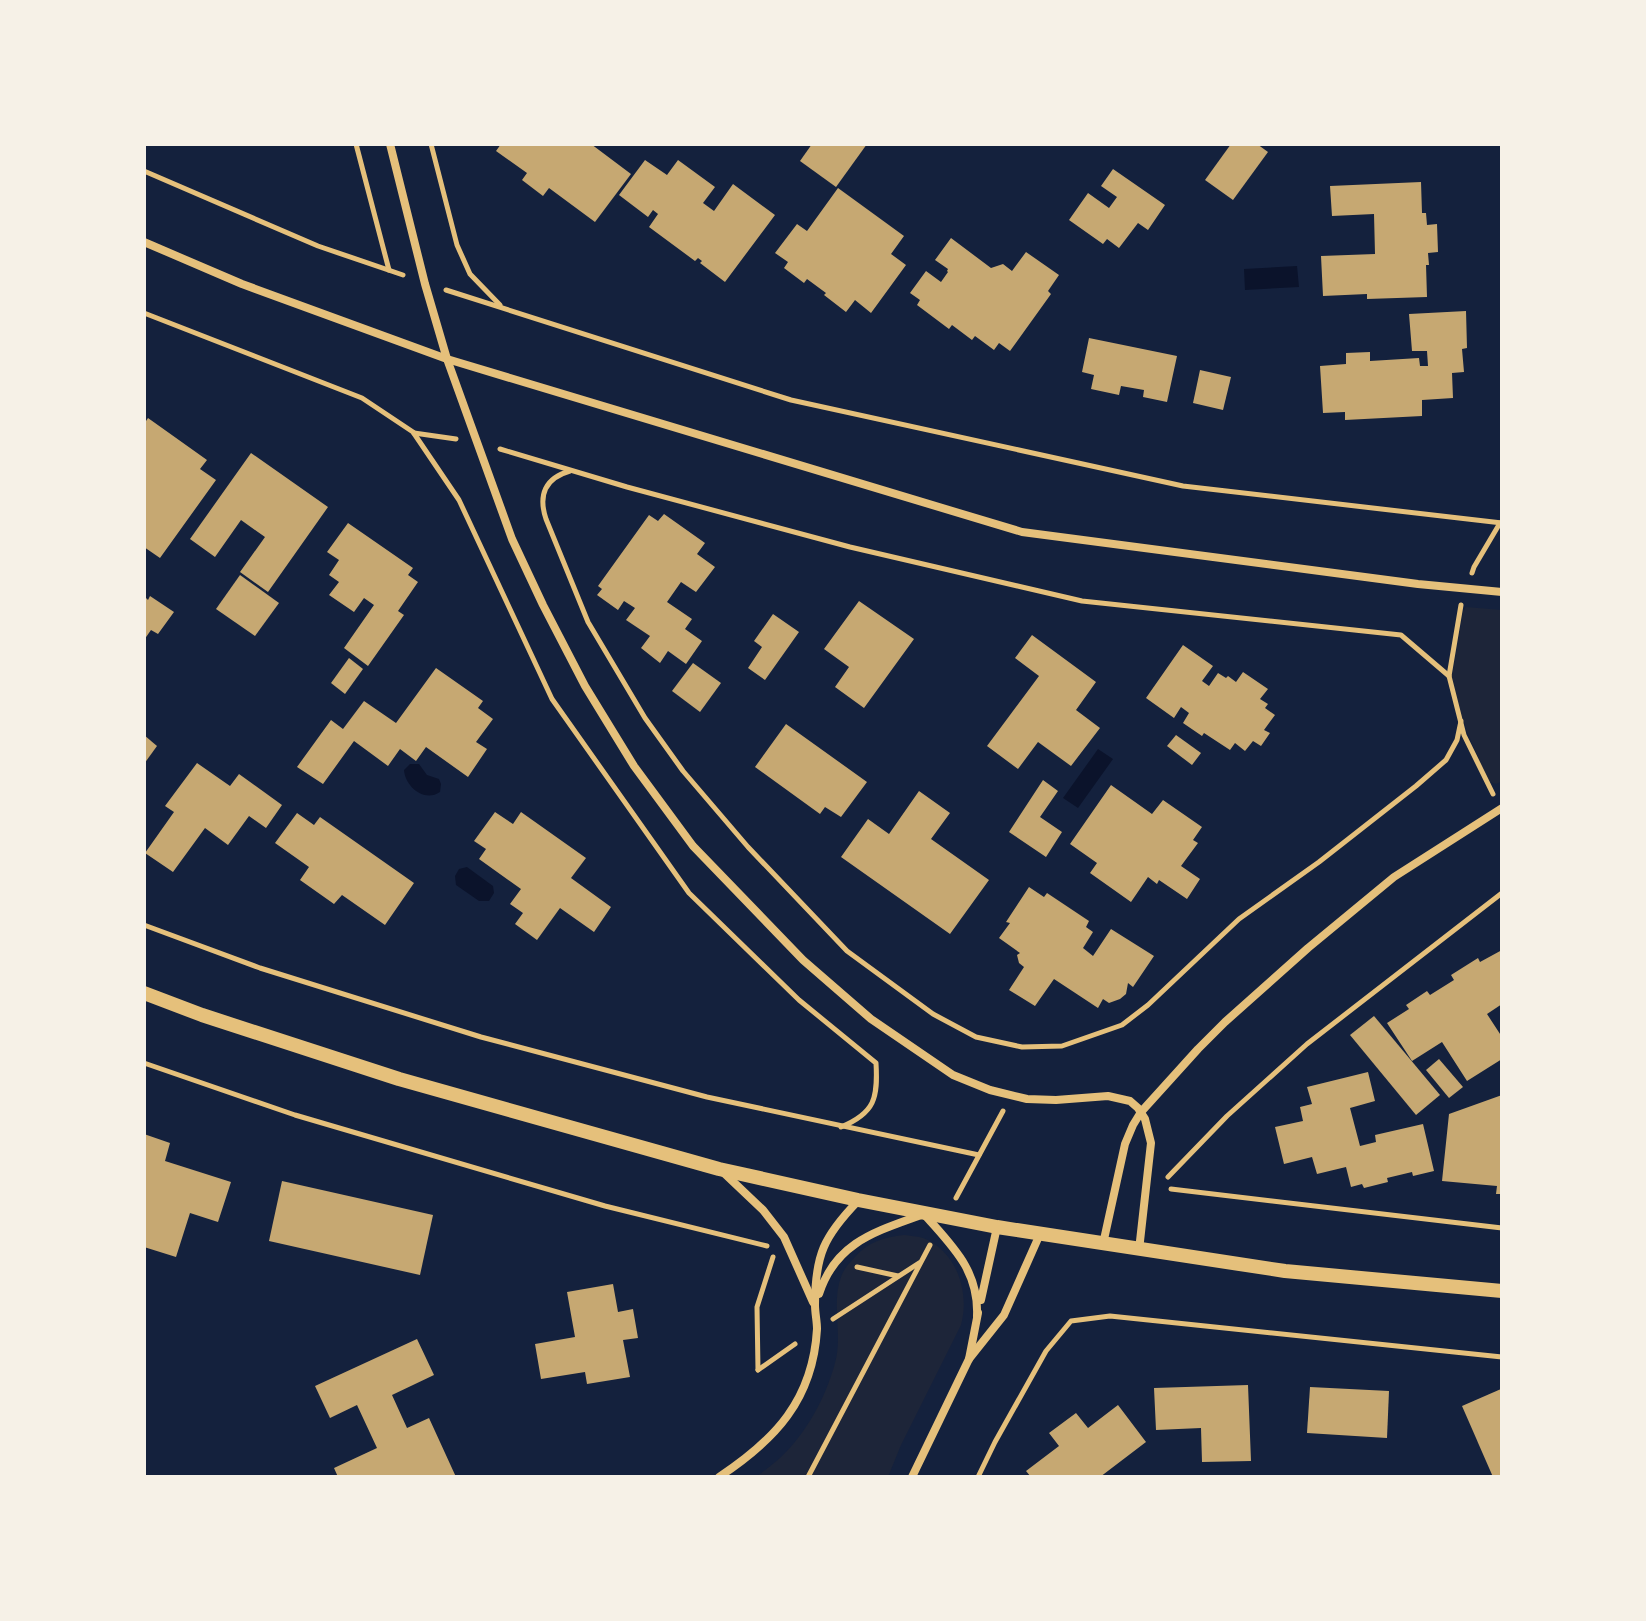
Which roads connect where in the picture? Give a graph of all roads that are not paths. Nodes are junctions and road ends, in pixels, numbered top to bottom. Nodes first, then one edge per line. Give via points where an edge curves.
1 (390, 144) edge
2 (144, 242) edge
3 (447, 359) junction
4 (1502, 592) edge
5 (1501, 808) edge
6 (144, 993) edge
7 (1141, 1112) junction
8 (719, 1169) junction
9 (858, 1200) junction
10 (924, 1214) junction
11 (942, 1224) junction
12 (997, 1227) junction
13 (1040, 1234) junction
14 (1103, 1244) junction
15 (1139, 1250) junction
16 (1502, 1291) edge
17 (815, 1306) junction
18 (977, 1316) junction
19 (969, 1359) junction
20 (719, 1477) edge
21 (912, 1477) edge

1 - 3 street
2 - 3 street
3 - 4 street via 1022,532
3 - 7 street via 512,539 543,605 634,766 693,846 803,960 871,1019 953,1075 1011,1096 1117,1097
5 - 7 street via 1394,877 1308,948 1225,1022
6 - 8 street via 399,1079
7 - 14 street via 1125,1144
7 - 15 street via 1151,1143
8 - 9 street
8 - 17 street via 784,1237
9 - 10 street
9 - 17 street via 824,1245
10 - 11 street
10 - 17 street via 848,1248 825,1279
11 - 12 street
11 - 18 street via 970,1273
12 - 13 street
12 - 18 street
13 - 14 street
13 - 19 street via 1004,1315
14 - 15 street
15 - 16 street via 1285,1271
17 - 20 street via 817,1329 804,1388 787,1418
18 - 19 street
19 - 21 street

